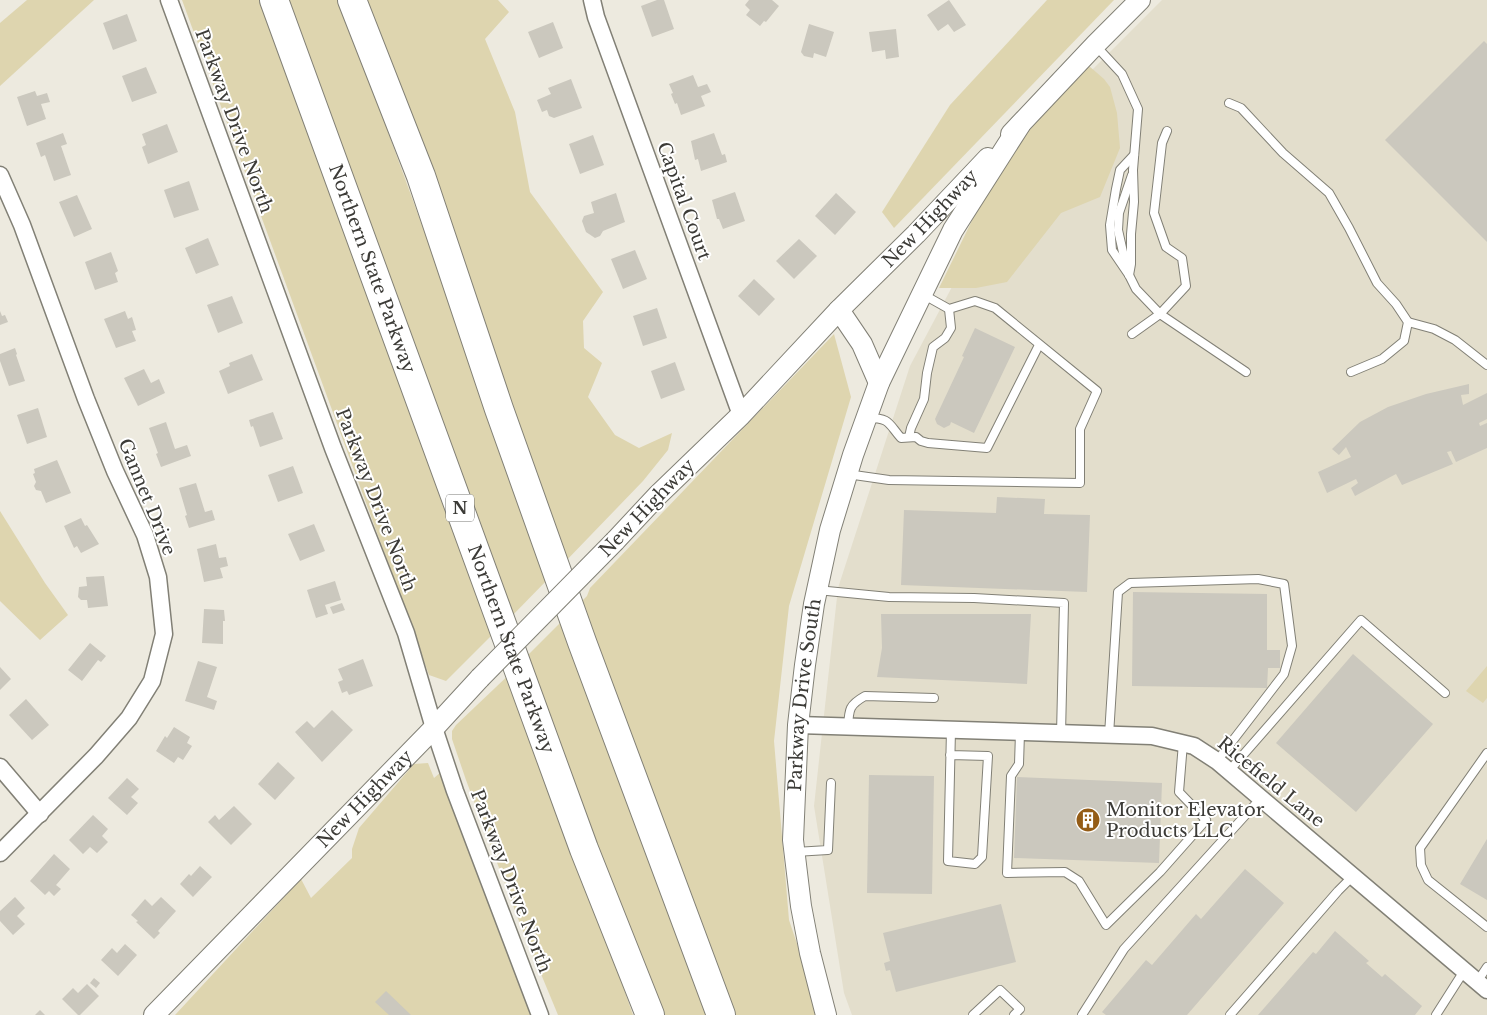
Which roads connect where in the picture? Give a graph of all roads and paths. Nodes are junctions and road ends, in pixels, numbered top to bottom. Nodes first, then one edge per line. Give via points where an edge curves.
1 (169, 0) edge
2 (274, 0) edge
3 (352, 0) edge
4 (592, 0) edge
5 (1140, 0) edge
6 (1095, 45) junction
7 (1229, 103) dead end
8 (1020, 125) junction
9 (1167, 131) dead end
10 (1134, 155) junction
11 (1133, 170) junction
12 (0, 175) edge
13 (916, 234) junction
14 (938, 264) junction
15 (1129, 275) junction
16 (922, 294) junction
17 (949, 309) junction
18 (839, 310) junction
19 (1160, 314) junction
20 (1408, 322) junction
21 (1132, 334) dead end
22 (1039, 345) junction
23 (1487, 365) edge
24 (1246, 372) dead end
25 (1351, 372) dead end
26 (880, 383) junction
27 (741, 416) junction
28 (866, 418) junction
29 (909, 437) junction
30 (847, 474) junction
31 (817, 590) junction
32 (1445, 693) dead end
33 (934, 698) dead end
34 (798, 725) junction
35 (848, 727) junction
36 (434, 728) junction
37 (951, 730) junction
38 (1020, 733) junction
39 (1061, 734) junction
40 (1109, 735) junction
41 (1183, 743) junction
42 (1487, 753) edge
43 (950, 755) junction
44 (1223, 766) junction
45 (0, 768) edge
46 (831, 783) dead end
47 (1261, 798) junction
48 (40, 814) junction
49 (795, 852) junction
50 (0, 853) edge
51 (1353, 876) junction
52 (1487, 927) edge
53 (1487, 967) edge
54 (1464, 970) junction
55 (1482, 986) edge
56 (1017, 1012) edge
57 (154, 1015) edge
58 (540, 1015) edge
59 (650, 1015) edge
60 (721, 1015) edge
61 (826, 1015) edge
62 (973, 1015) edge
63 (1082, 1015) edge
64 (1230, 1015) edge
65 (1436, 1015) edge

1 - 36 street, Parkway Drive North via 333,448 406,633
2 - 59 highway, Northern State Parkway / N via 584,849
3 - 60 highway via 421,176 509,437
4 - 27 street, Capital Court
5 - 6 street, New Highway
6 - 8 street, New Highway
6 - 10 lane via 1122,74 1138,109
7 - 20 lane via 1241,108 1283,153 1330,193 1377,283
8 - 13 street, New Highway
8 - 14 street, Parkway Drive South via 953,230
9 - 19 lane via 1162,143 1154,213 1166,248 1182,258 1186,286
10 - 11 lane
10 - 15 lane via 1120,170 1110,225 1112,250
11 - 15 lane
11 - 15 lane via 1119,213 1118,230
12 - 48 street, Gannet Drive via 22,225 86,399 145,535 158,577 164,634 152,681 129,718
13 - 14 street via 936,244
13 - 18 street, New Highway
14 - 16 street, Parkway Drive South
15 - 19 lane via 1136,289
16 - 17 lane
16 - 26 street, Parkway Drive South
17 - 22 lane via 975,300 995,308
17 - 29 lane via 951,328 945,338 933,347 924,399
18 - 26 street via 862,344
18 - 27 street, New Highway
19 - 21 lane
19 - 24 lane
20 - 23 lane via 1434,329
20 - 25 lane via 1404,341 1382,359
22 - 29 lane via 987,448 928,443
22 - 30 lane via 1097,391 1080,429 1080,483 889,480
26 - 28 street, Parkway Drive South
27 - 36 street, New Highway, bridge via 657,496
28 - 29 lane via 887,420 901,438
28 - 30 street, Parkway Drive South
30 - 31 street, Parkway Drive South
31 - 34 street, Parkway Drive South
31 - 39 lane via 889,597 1064,603
32 - 44 lane via 1361,620
33 - 35 lane via 865,696 855,701 849,710
34 - 35 street, Ricefield Lane
34 - 49 street, Parkway Drive South
35 - 37 street, Ricefield Lane
36 - 57 street, New Highway
36 - 58 street, Parkway Drive North
37 - 38 street, Ricefield Lane
37 - 43 lane
38 - 39 street, Ricefield Lane
38 - 41 lane via 1019,764 1011,776 1007,873 1065,872 1079,881 1106,925 1160,872 1206,820 1179,792
39 - 40 street, Ricefield Lane
40 - 41 street, Ricefield Lane via 1152,736
40 - 44 lane via 1118,592 1130,583 1258,580 1284,584 1292,646 1284,674
41 - 44 street, Ricefield Lane via 1194,746
42 - 52 lane via 1420,848 1421,865 1428,880
43 - 43 lane via 948,860 975,864 982,858 988,756
44 - 47 street, Ricefield Lane
45 - 48 street
46 - 49 lane via 828,850
47 - 51 street, Ricefield Lane
47 - 63 lane via 1124,949
48 - 50 street, Gannet Drive
49 - 61 street, Parkway Drive South via 801,906
51 - 54 street, Ricefield Lane
51 - 64 lane
53 - 55 lane
54 - 55 street, Ricefield Lane
54 - 65 lane
56 - 62 lane via 1000,990

